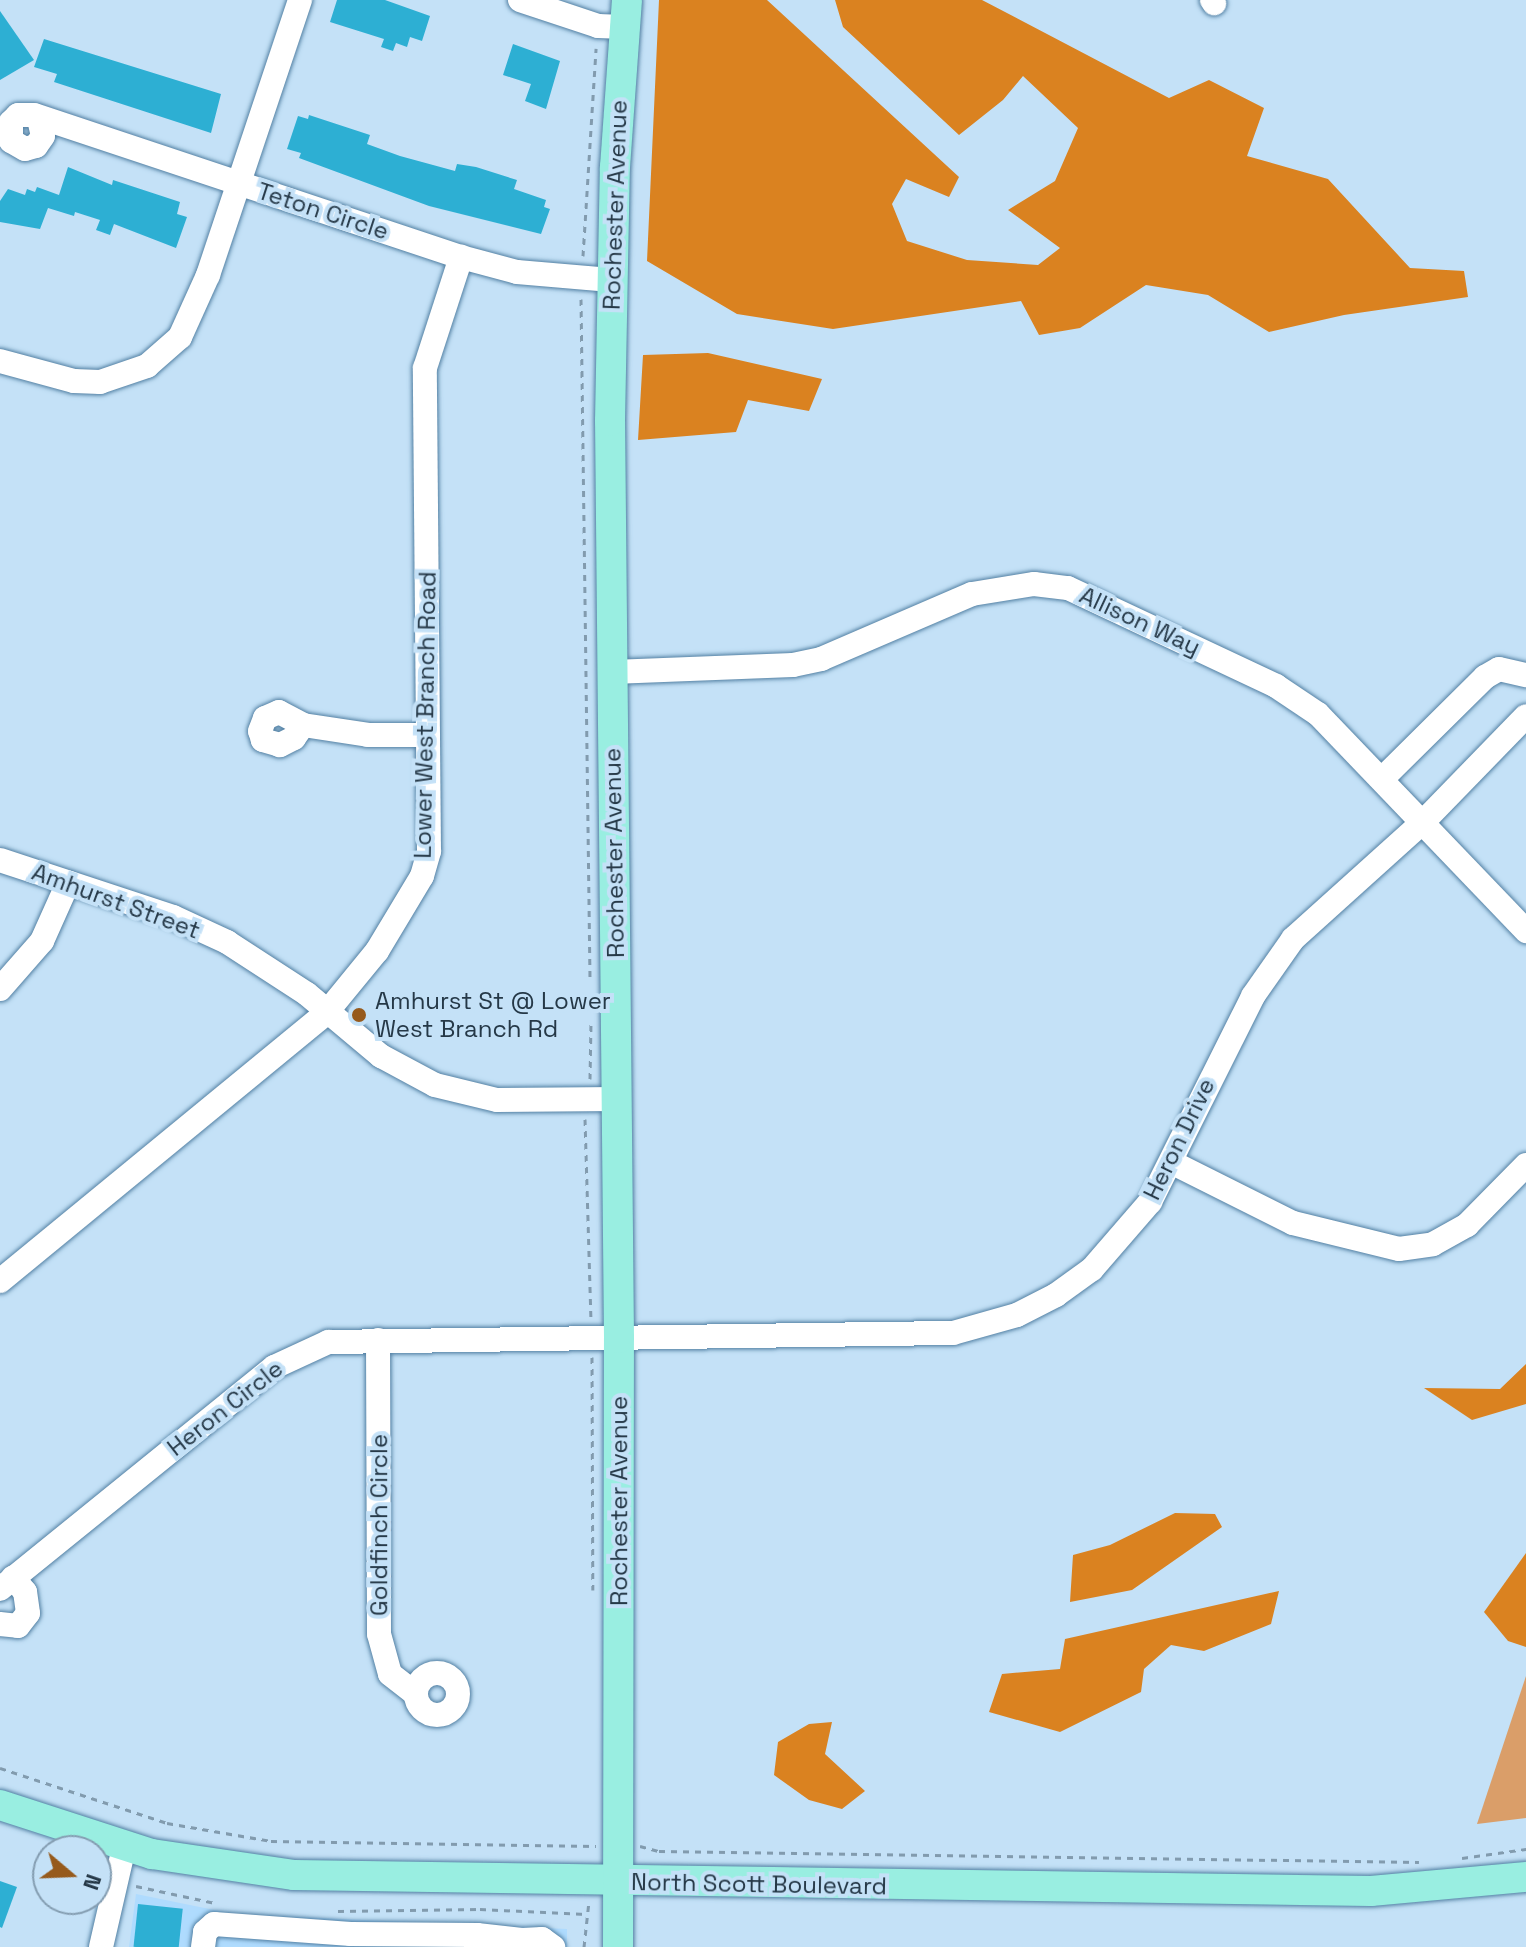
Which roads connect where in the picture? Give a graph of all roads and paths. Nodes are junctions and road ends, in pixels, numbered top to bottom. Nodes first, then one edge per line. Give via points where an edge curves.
1 (300, 0) edge
2 (520, 0) edge
3 (616, 17) edge
4 (39, 119) dead end
5 (239, 183) junction
6 (461, 257) junction
7 (596, 280) junction
8 (0, 361) edge
9 (612, 672) junction
10 (1526, 675) edge
11 (1526, 716) edge
12 (303, 725) dead end
13 (428, 735) junction
14 (1384, 777) junction
15 (1424, 821) junction
16 (0, 860) edge
17 (68, 883) junction
18 (1526, 931) edge
19 (0, 989) edge
20 (592, 991) dead end
21 (327, 1012) junction
22 (591, 1020) dead end
23 (603, 1100) junction
24 (1173, 1163) junction
25 (1526, 1165) edge
26 (0, 1281) edge
27 (605, 1338) junction
28 (378, 1340) junction
29 (6, 1583) edge
30 (594, 1592) dead end
31 (0, 1624) edge
32 (416, 1694) dead end
33 (0, 1768) edge
34 (0, 1805) edge
35 (604, 1841) junction
36 (124, 1847) junction
37 (1526, 1849) edge
38 (1449, 1859) dead end
39 (1434, 1860) dead end
40 (1526, 1877) edge
41 (115, 1880) junction
42 (621, 1883) junction
43 (221, 1904) dead end
44 (329, 1911) dead end
45 (350, 1940) edge
46 (476, 1941) edge
47 (527, 1944) edge
48 (101, 1947) edge
49 (203, 1947) edge
50 (553, 1947) edge
51 (584, 1947) edge
52 (618, 1947) edge

1 - 5 street
2 - 3 street
3 - 7 main road, Rochester Avenue
3 - 7 path
4 - 5 street, Teton Circle
5 - 6 street, Teton Circle
5 - 8 street via 194,314 161,356 131,375 100,382 74,381
6 - 7 street, Teton Circle via 517,272
6 - 13 street, Lower West Branch Road via 425,368
7 - 9 main road, Rochester Avenue
7 - 20 path
9 - 14 street, Allison Way via 793,665 821,659 972,594 1034,584 1068,588 1276,686 1318,714
9 - 23 main road, Rochester Avenue
10 - 14 street via 1499,669 1485,677
11 - 15 street, Heron Drive
12 - 13 street via 368,735
13 - 21 street, Lower West Branch Road via 429,851 422,876 377,951
14 - 15 street, Allison Way
15 - 18 street, Allison Way
15 - 24 street, Heron Drive via 1293,939 1274,963 1210,1077
16 - 17 street, Amhurst Street
17 - 19 street via 42,941
17 - 21 street, Amhurst Street via 173,917 227,942
21 - 23 street, Amhurst Street via 381,1056 435,1085 497,1100
21 - 26 street, Lower West Branch Road
22 - 23 path
23 - 27 main road, Rochester Avenue
23 - 27 path via 583,1126 588,1134
24 - 25 street via 1293,1223 1399,1249 1433,1244 1467,1225
24 - 27 street, Heron Drive via 1150,1202 1092,1269 1056,1295 985,1326 901,1336
27 - 28 street, Heron Circle
27 - 30 path
27 - 35 main road, Rochester Avenue
28 - 29 street, Heron Circle via 328,1342 274,1367
28 - 32 street, Goldfinch Circle via 379,1634 390,1674
29 - 31 street, Heron Circle via 25,1592 28,1613 18,1626
33 - 35 path via 167,1823 271,1841
34 - 36 main road, North Scott Boulevard
35 - 39 path via 675,1852
35 - 42 main road, Rochester Avenue
36 - 41 street
36 - 42 main road, North Scott Boulevard via 262,1873
37 - 38 path
40 - 42 main road, North Scott Boulevard via 1371,1891
41 - 43 path
41 - 48 street
42 - 52 main road, Rochester Avenue
44 - 51 path via 586,1914
45 - 46 street
45 - 49 street via 214,1924 205,1932
46 - 47 street
47 - 50 street via 542,1939

